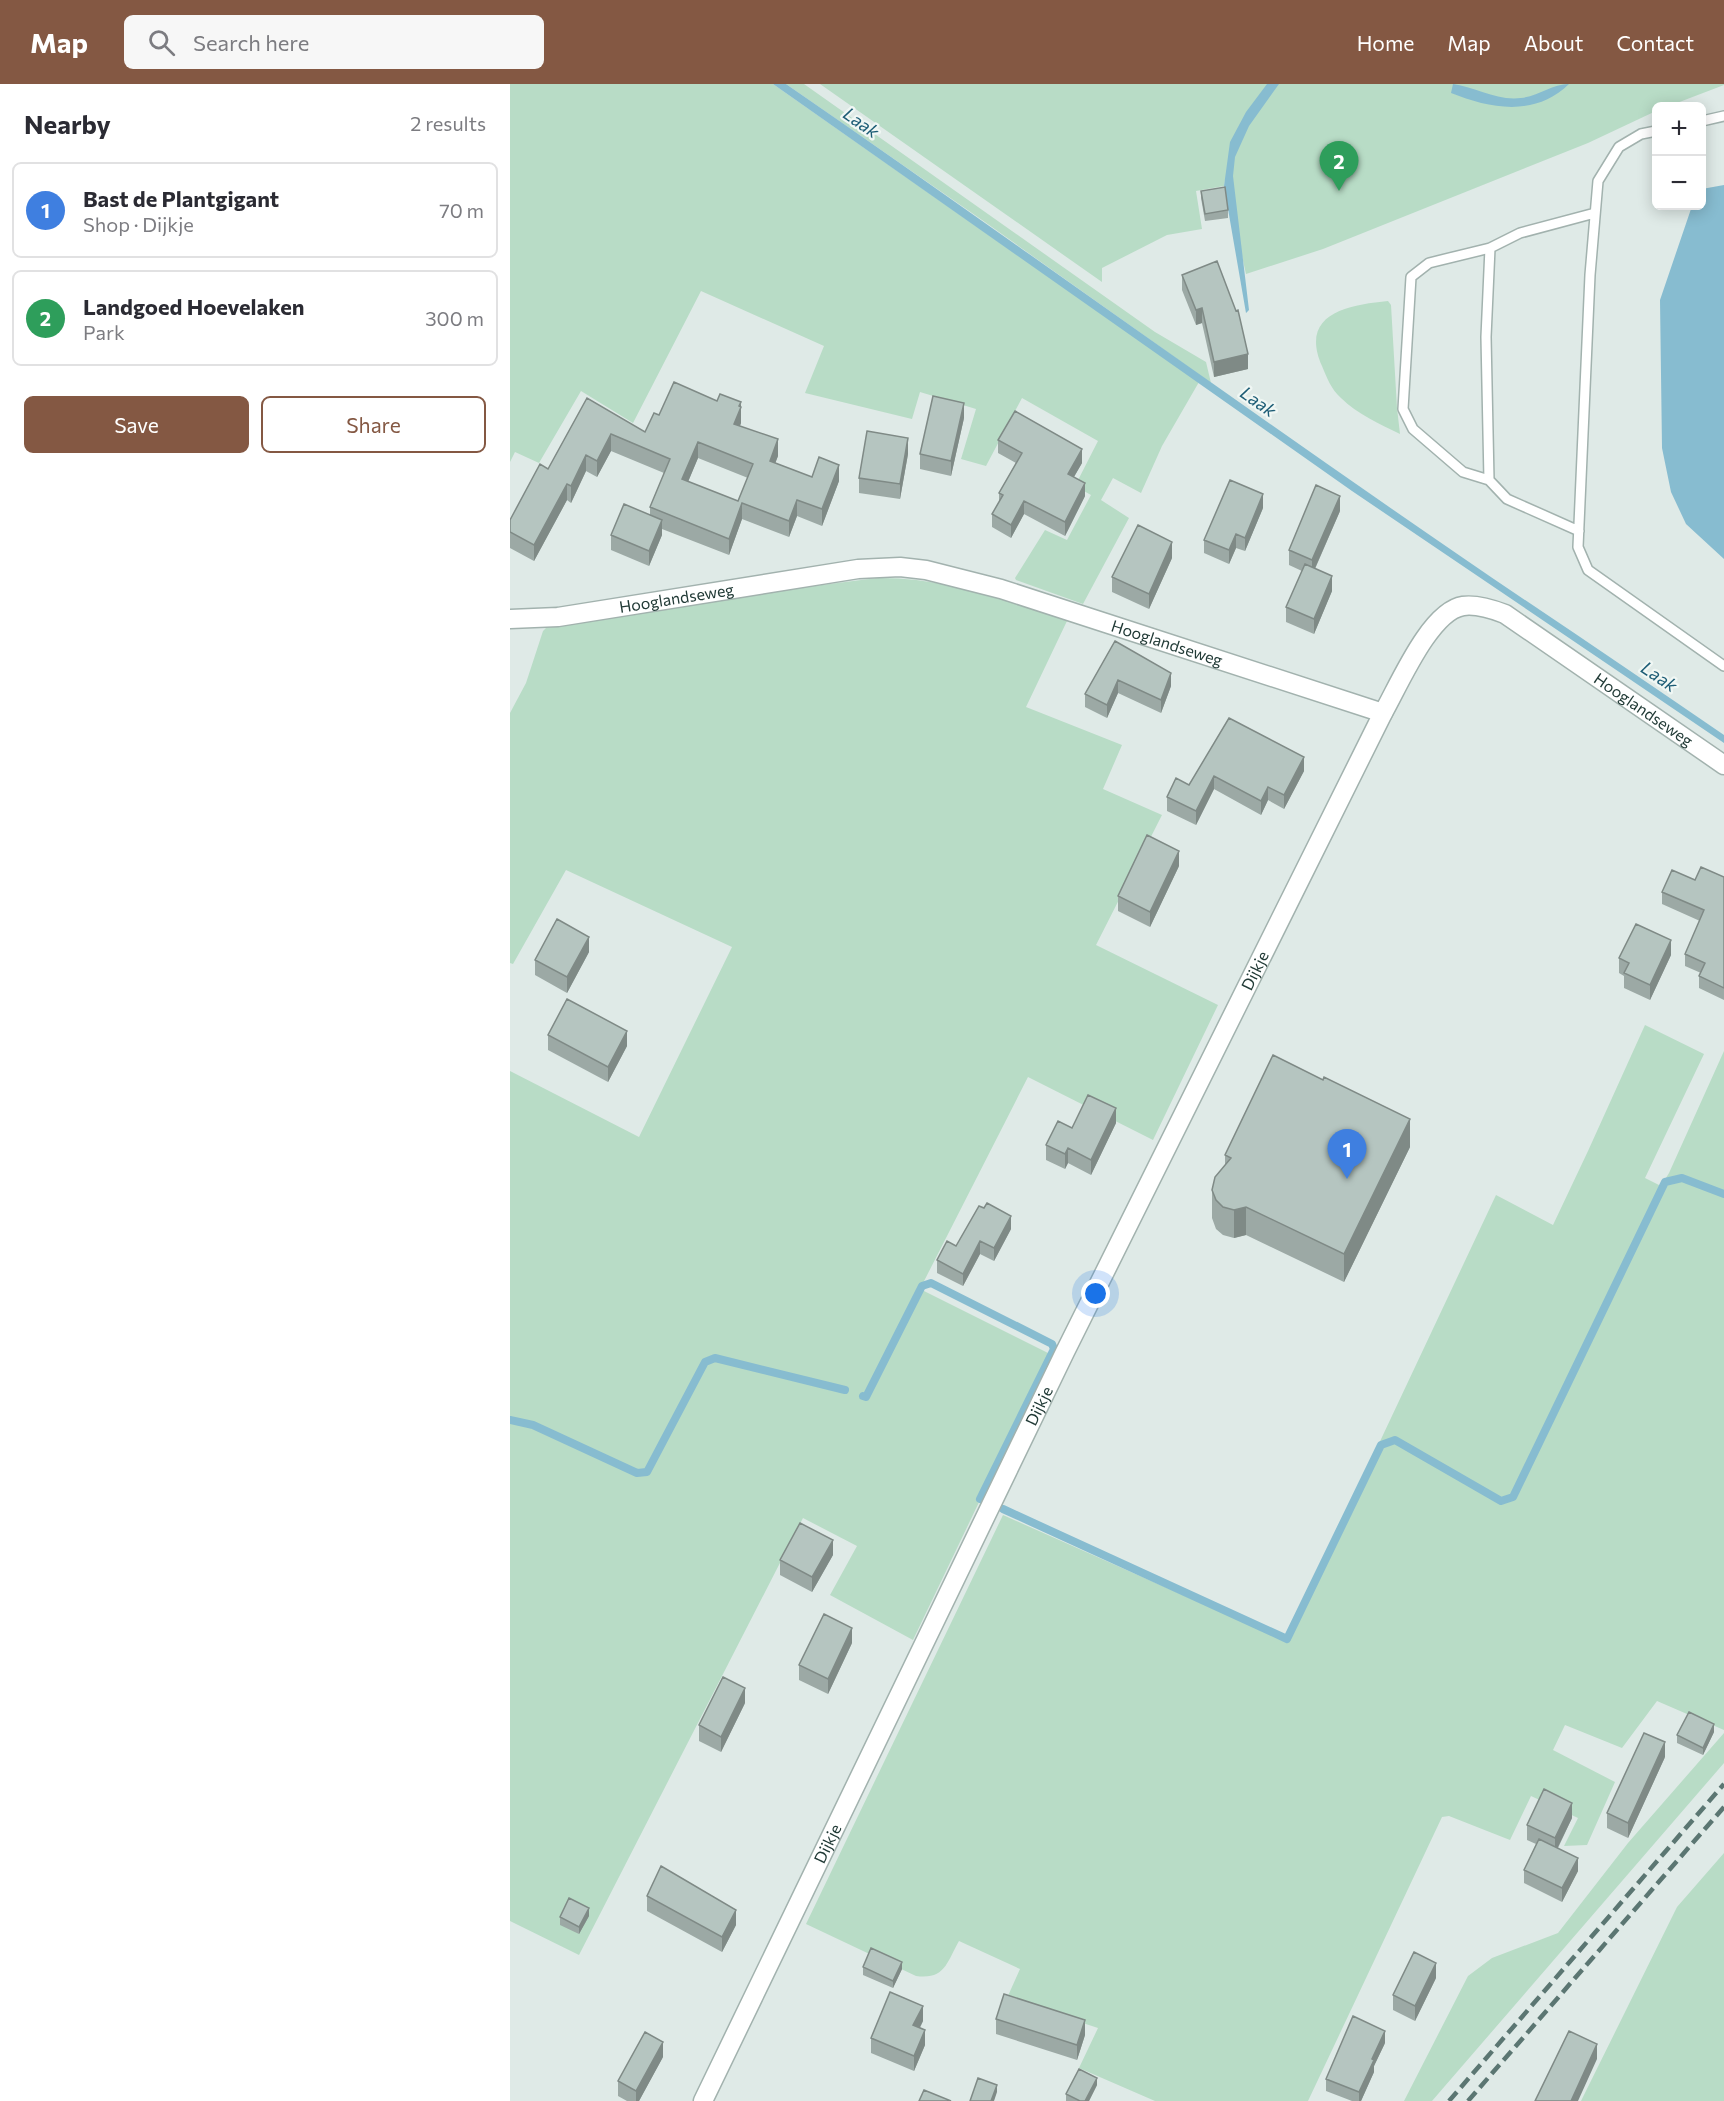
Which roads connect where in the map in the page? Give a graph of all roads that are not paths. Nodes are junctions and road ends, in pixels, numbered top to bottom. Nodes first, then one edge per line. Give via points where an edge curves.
1 (1724, 116) edge
2 (1706, 120) edge
3 (1652, 132) edge
4 (1595, 213) junction
5 (1490, 248) junction
6 (1489, 480) junction
7 (1579, 531) junction
8 (510, 619) edge
9 (1724, 666) edge
10 (1383, 713) junction
11 (1724, 765) edge
12 (704, 2101) edge

1 - 2 lane
3 - 4 lane via 1619,147 1598,181
4 - 5 lane via 1520,233
4 - 7 lane
5 - 6 lane via 1486,336
5 - 6 lane via 1430,263 1411,278 1403,409 1413,429 1463,472
6 - 7 lane via 1507,499
7 - 9 lane via 1578,547 1587,570
8 - 10 street, Hooglandseweg via 558,617 858,568 900,567 953,575 1001,589
10 - 11 street, Hooglandseweg via 1435,623 1455,609 1478,607 1505,614
10 - 12 street, Dijkje via 1065,1352

